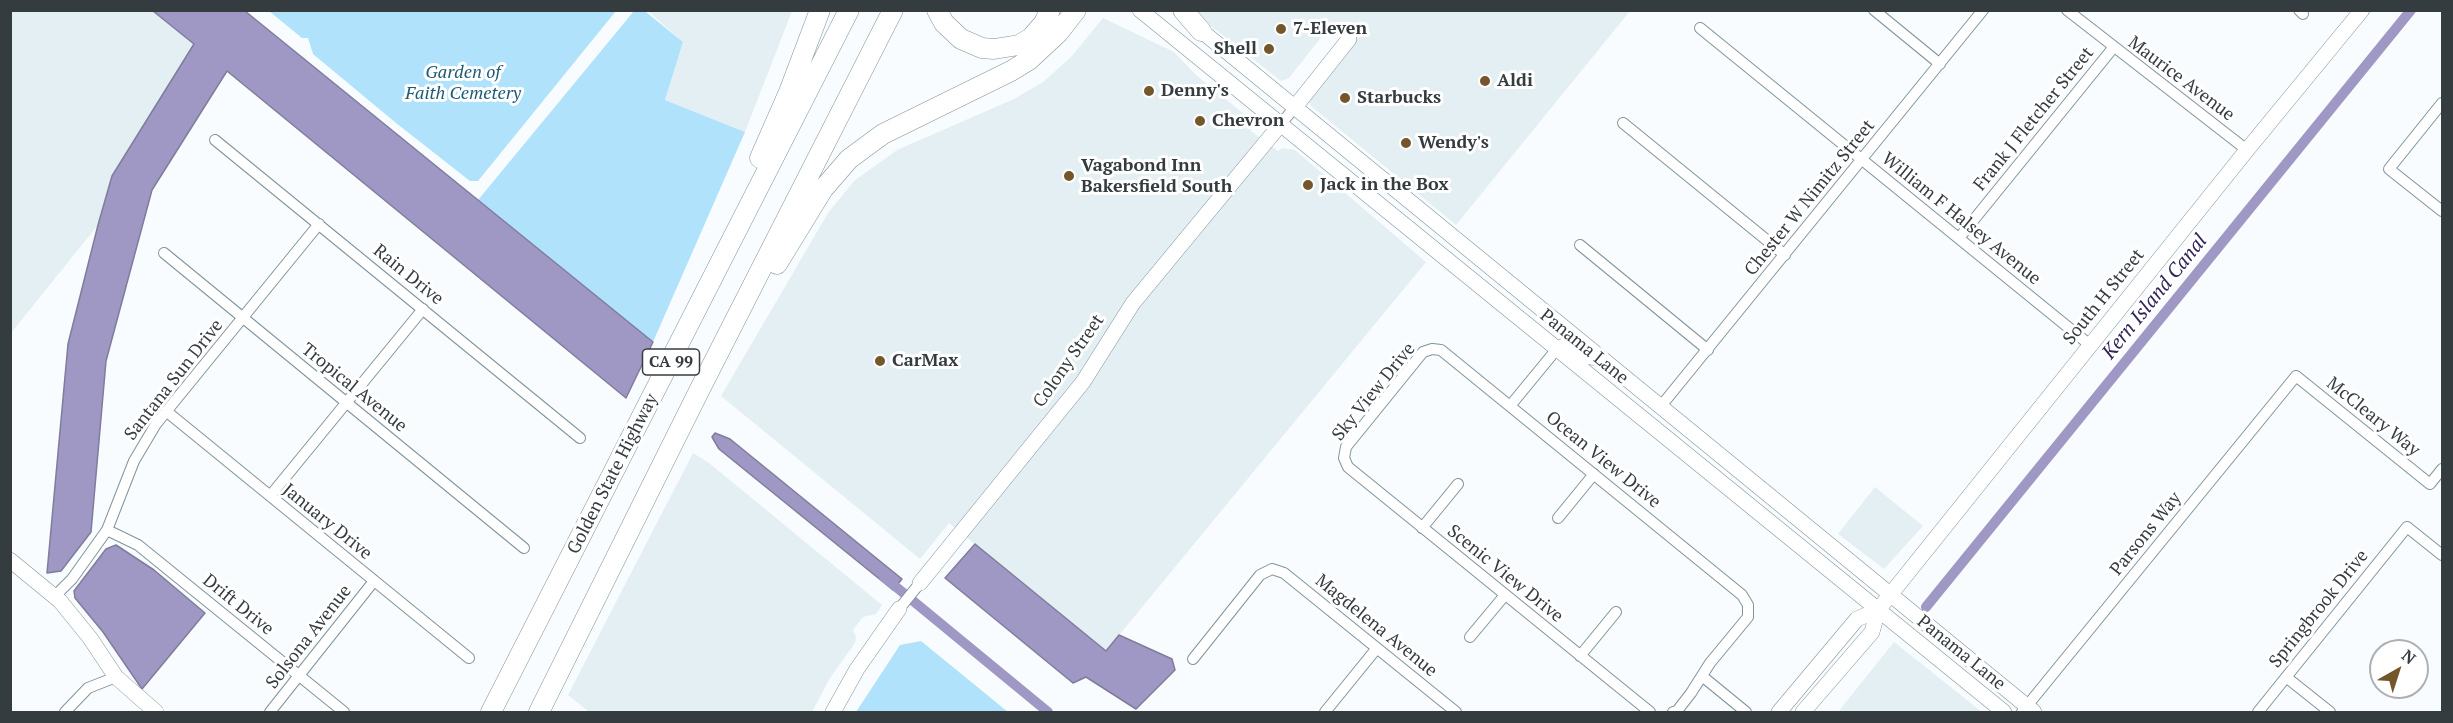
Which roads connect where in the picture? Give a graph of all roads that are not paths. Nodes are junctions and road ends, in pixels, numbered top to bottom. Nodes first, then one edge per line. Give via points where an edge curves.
1 (820, 10) edge
2 (849, 10) edge
3 (893, 10) edge
4 (937, 10) edge
5 (1050, 10) edge
6 (1076, 10) edge
7 (1140, 10) edge
8 (1176, 10) edge
9 (1183, 10) edge
10 (1875, 10) edge
11 (1983, 10) edge
12 (2067, 10) edge
13 (2362, 10) edge
14 (1700, 28) dead end
15 (1201, 31) junction
16 (1349, 39) dead end
17 (2113, 48) junction
18 (1940, 64) junction
19 (2442, 103) edge
20 (1295, 107) junction
21 (1623, 123) dead end
22 (1280, 125) junction
23 (215, 140) dead end
24 (2247, 150) junction
25 (1862, 160) junction
26 (1352, 183) junction
27 (2442, 211) edge
28 (1435, 221) junction
29 (319, 224) junction
30 (1959, 238) junction
31 (1580, 245) dead end
32 (164, 253) dead end
33 (1785, 255) junction
34 (423, 309) junction
35 (243, 318) junction
36 (2090, 345) junction
37 (1432, 349) joint
38 (1556, 350) junction
39 (1708, 350) junction
40 (1601, 358) junction
41 (666, 371) junction
42 (2296, 376) joint
43 (699, 391) junction
44 (1613, 396) junction
45 (346, 403) junction
46 (1510, 406) junction
47 (1661, 406) junction
48 (166, 411) junction
49 (580, 438) dead end
50 (1344, 458) joint
51 (2442, 469) edge
52 (1594, 474) junction
53 (1458, 484) dead end
54 (270, 496) junction
55 (1558, 518) dead end
56 (1422, 528) junction
57 (107, 530) junction
58 (524, 548) dead end
59 (2442, 555) edge
60 (10, 560) edge
61 (374, 581) junction
62 (920, 583) joint
63 (1890, 594) junction
64 (1505, 595) junction
65 (55, 596) junction
66 (899, 609) joint
67 (1878, 610) junction
68 (1616, 612) dead end
69 (1470, 637) dead end
70 (1377, 648) junction
71 (1580, 656) junction
72 (469, 658) dead end
73 (1193, 659) dead end
74 (299, 676) junction
75 (1702, 676) junction
76 (116, 677) junction
77 (2286, 677) junction
78 (1807, 679) junction
79 (2028, 711) edge
80 (65, 712) edge
81 (156, 712) edge
82 (270, 712) edge
83 (344, 712) edge
84 (491, 712) edge
85 (539, 712) edge
86 (833, 712) edge
87 (1325, 712) edge
88 (1456, 712) edge
89 (1650, 712) edge
90 (1673, 712) edge
91 (1746, 712) edge
92 (1779, 712) edge
93 (1789, 712) edge
94 (1803, 712) edge
95 (2004, 712) edge
96 (2258, 712) edge
97 (2330, 712) edge

1 - 41 highway via 789,92
2 - 41 highway, Golden State Highway / CA 99
3 - 43 highway, CA 99
4 - 5 highway via 961,39 994,49 1019,45 1031,38
6 - 43 highway via 1029,60 883,134 842,165 823,189
7 - 22 main road, Panama Lane
8 - 15 main road, Panama Lane
9 - 15 highway
10 - 18 street
11 - 18 street, Chester W Nimitz Street
12 - 17 street, Maurice Avenue
13 - 24 main road, South H Street
14 - 25 street, William F Halsey Avenue
15 - 20 main road, Panama Lane
16 - 20 main road, Colony Street
17 - 24 street, Maurice Avenue
17 - 30 street, Frank J Fletcher Street
18 - 25 street, Chester W Nimitz Street
19 - 27 street via 2390,169
20 - 22 street, Colony Street
20 - 28 main road, Panama Lane
21 - 33 street
22 - 26 main road, Panama Lane
22 - 62 main road, Colony Street via 1133,303 1083,382
23 - 29 street, Rain Drive
24 - 36 main road, South H Street
25 - 30 street, William F Halsey Avenue
25 - 33 street, Chester W Nimitz Street
26 - 28 main road via 1380,193 1420,225
26 - 38 main road, Panama Lane
28 - 40 main road, Panama Lane
29 - 34 street, Rain Drive
29 - 35 street, Santana Sun Drive
30 - 36 street, William F Halsey Avenue
31 - 39 street
32 - 35 street, Tropical Avenue
33 - 39 street, Chester W Nimitz Street
34 - 45 street
34 - 49 street, Rain Drive
35 - 45 street, Tropical Avenue
35 - 48 street, Santana Sun Drive
36 - 63 main road, South H Street
37 - 46 street, Ocean View Drive via 1441,350
37 - 50 street, Sky View Drive via 1424,352 1346,447
38 - 40 main road via 1564,345 1584,356
38 - 44 main road, Panama Lane
38 - 46 street
39 - 47 street, Chester W Nimitz Street
40 - 47 main road, Panama Lane
41 - 84 highway, Golden State Highway / CA 99
42 - 51 street, McCleary Way via 2430,484
42 - 79 street, Parsons Way
43 - 85 highway, CA 99
44 - 47 main road via 1629,399 1649,410
44 - 67 main road, Panama Lane
45 - 54 street
45 - 58 street, Tropical Avenue
46 - 52 street, Ocean View Drive
47 - 63 main road, Panama Lane
48 - 54 street, January Drive
48 - 57 street, Santana Sun Drive via 134,461
50 - 56 street, Scenic View Drive via 1348,467
52 - 55 street
52 - 75 street, Ocean View Drive via 1742,595 1748,605 1748,617
53 - 56 street
54 - 61 street, January Drive
56 - 64 street, Scenic View Drive
57 - 65 street, Santana Sun Drive
57 - 74 street, Drift Drive via 138,545
59 - 77 street, Springbrook Drive via 2407,527
60 - 65 main road
61 - 72 street, January Drive
61 - 74 street, Solsona Avenue
62 - 66 street, Colony Street
63 - 67 main road, South H Street
63 - 79 main road, Panama Lane
64 - 69 street
64 - 71 street, Scenic View Drive
65 - 76 main road
66 - 86 main road, Colony Street
67 - 78 main road, South H Street via 1857,619
67 - 94 main road, South H Street via 1872,632
67 - 95 main road, Panama Lane
68 - 71 street
70 - 73 street, Magdelena Avenue via 1284,573 1272,569 1260,575
70 - 87 street
70 - 88 street, Magdelena Avenue
71 - 89 street, Scenic View Drive
74 - 82 street, Solsona Avenue
74 - 83 street, Drift Drive
75 - 90 street
75 - 91 street
76 - 80 street via 88,688
76 - 81 main road
77 - 96 street, Springbrook Drive
77 - 97 street
78 - 92 main road, South H Street
78 - 93 main road

